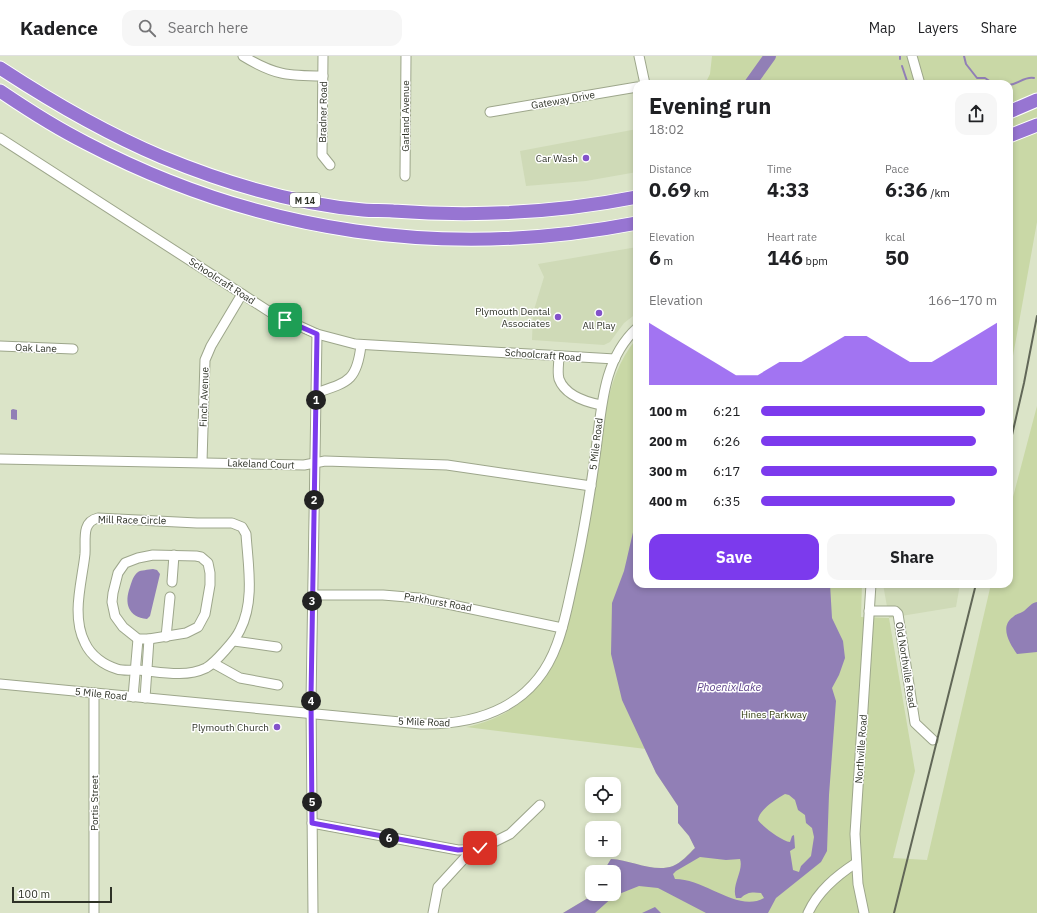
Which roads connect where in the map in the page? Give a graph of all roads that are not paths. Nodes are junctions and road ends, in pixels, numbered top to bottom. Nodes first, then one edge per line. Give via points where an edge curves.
1 (244, 56) edge
2 (323, 56) edge
3 (406, 56) edge
4 (639, 56) edge
5 (912, 56) edge
6 (0, 68) edge
7 (323, 76) junction
8 (644, 80) edge
9 (919, 80) edge
10 (633, 88) edge
11 (0, 91) edge
12 (1037, 100) edge
13 (1013, 110) edge
14 (490, 112) dead end
15 (1037, 125) edge
16 (1013, 134) edge
17 (0, 138) edge
18 (330, 165) dead end
19 (405, 176) dead end
20 (633, 198) edge
21 (633, 224) edge
22 (242, 294) junction
23 (633, 332) edge
24 (317, 334) junction
25 (361, 345) junction
26 (0, 346) edge
27 (73, 349) dead end
28 (559, 356) junction
29 (615, 359) junction
30 (316, 393) junction
31 (601, 405) junction
32 (0, 459) edge
33 (202, 462) junction
34 (315, 463) junction
35 (591, 486) junction
36 (174, 555) junction
37 (172, 582) dead end
38 (871, 588) edge
39 (312, 595) junction
40 (170, 597) dead end
41 (869, 611) junction
42 (562, 628) junction
43 (166, 637) junction
44 (138, 638) junction
45 (149, 639) junction
46 (234, 640) junction
47 (277, 647) dead end
48 (213, 663) junction
49 (136, 670) junction
50 (148, 671) junction
51 (0, 684) edge
52 (278, 685) dead end
53 (94, 693) junction
54 (133, 697) junction
55 (145, 698) junction
56 (311, 714) junction
57 (933, 740) dead end
58 (540, 806) dead end
59 (312, 823) junction
60 (472, 850) junction
61 (856, 863) junction
62 (94, 913) edge
63 (313, 913) edge
64 (433, 913) edge
65 (808, 913) edge
66 (864, 913) edge

1 - 7 street via 264,68 281,74
2 - 7 street, Bradner Road
3 - 19 street, Garland Avenue
4 - 8 street
5 - 9 street
6 - 20 highway, M 14 via 91,123 162,157 239,184 322,204 364,211 489,214 571,208
7 - 18 street, Bradner Road via 322,155
10 - 14 street, Gateway Drive
11 - 21 highway, M 14 via 65,132 121,160 213,197 303,222 408,238 474,239 570,234
12 - 13 highway
15 - 16 highway
17 - 22 street, Schoolcraft Road
22 - 24 street, Schoolcraft Road via 285,320
22 - 33 street, Finch Avenue via 205,360
23 - 29 street, 5 Mile Road
24 - 25 street, Schoolcraft Road
24 - 30 street
25 - 28 street, Schoolcraft Road
25 - 30 street via 352,377
26 - 27 street, Oak Lane
28 - 29 street, Schoolcraft Road
28 - 31 street via 558,374 566,390 583,400
29 - 31 street, 5 Mile Road
30 - 34 street
31 - 35 street, 5 Mile Road
32 - 33 street, Lakeland Court
33 - 34 street, Lakeland Court via 304,465
34 - 35 street, Lakeland Court via 373,461 446,465
34 - 39 street
35 - 42 street, 5 Mile Road
36 - 37 street
36 - 43 street via 204,559 209,566 210,579 201,624 191,631
36 - 44 street via 129,560 119,570 113,593 114,612 123,627
38 - 41 street, Northville Road
39 - 42 street, Parkhurst Road via 419,598
39 - 56 street
40 - 43 street
41 - 57 street, Old Northville Road via 895,611 898,614 915,723
41 - 61 street, Northville Road via 855,834
42 - 56 street, 5 Mile Road via 549,662 528,688 506,706 478,719 421,724
43 - 45 street
44 - 45 street
44 - 49 street
45 - 50 street
46 - 47 street
46 - 48 street, Mill Race Circle
46 - 49 street, Mill Race Circle via 244,621 249,599 246,534 242,527 232,523 95,518 88,523 86,530 79,595 81,634 89,650 102,662 119,670
48 - 50 street, Mill Race Circle via 184,674
48 - 52 street via 240,678
49 - 50 street, Mill Race Circle
49 - 54 street
50 - 55 street
51 - 53 street, 5 Mile Road
53 - 54 street, 5 Mile Road
53 - 62 street, Portis Street
54 - 55 street, 5 Mile Road
55 - 56 street, 5 Mile Road
56 - 59 street
58 - 60 street via 510,834
59 - 60 street via 458,850
59 - 63 street
60 - 64 street via 438,887
61 - 65 street via 838,875 820,893
61 - 66 street, Northville Road

